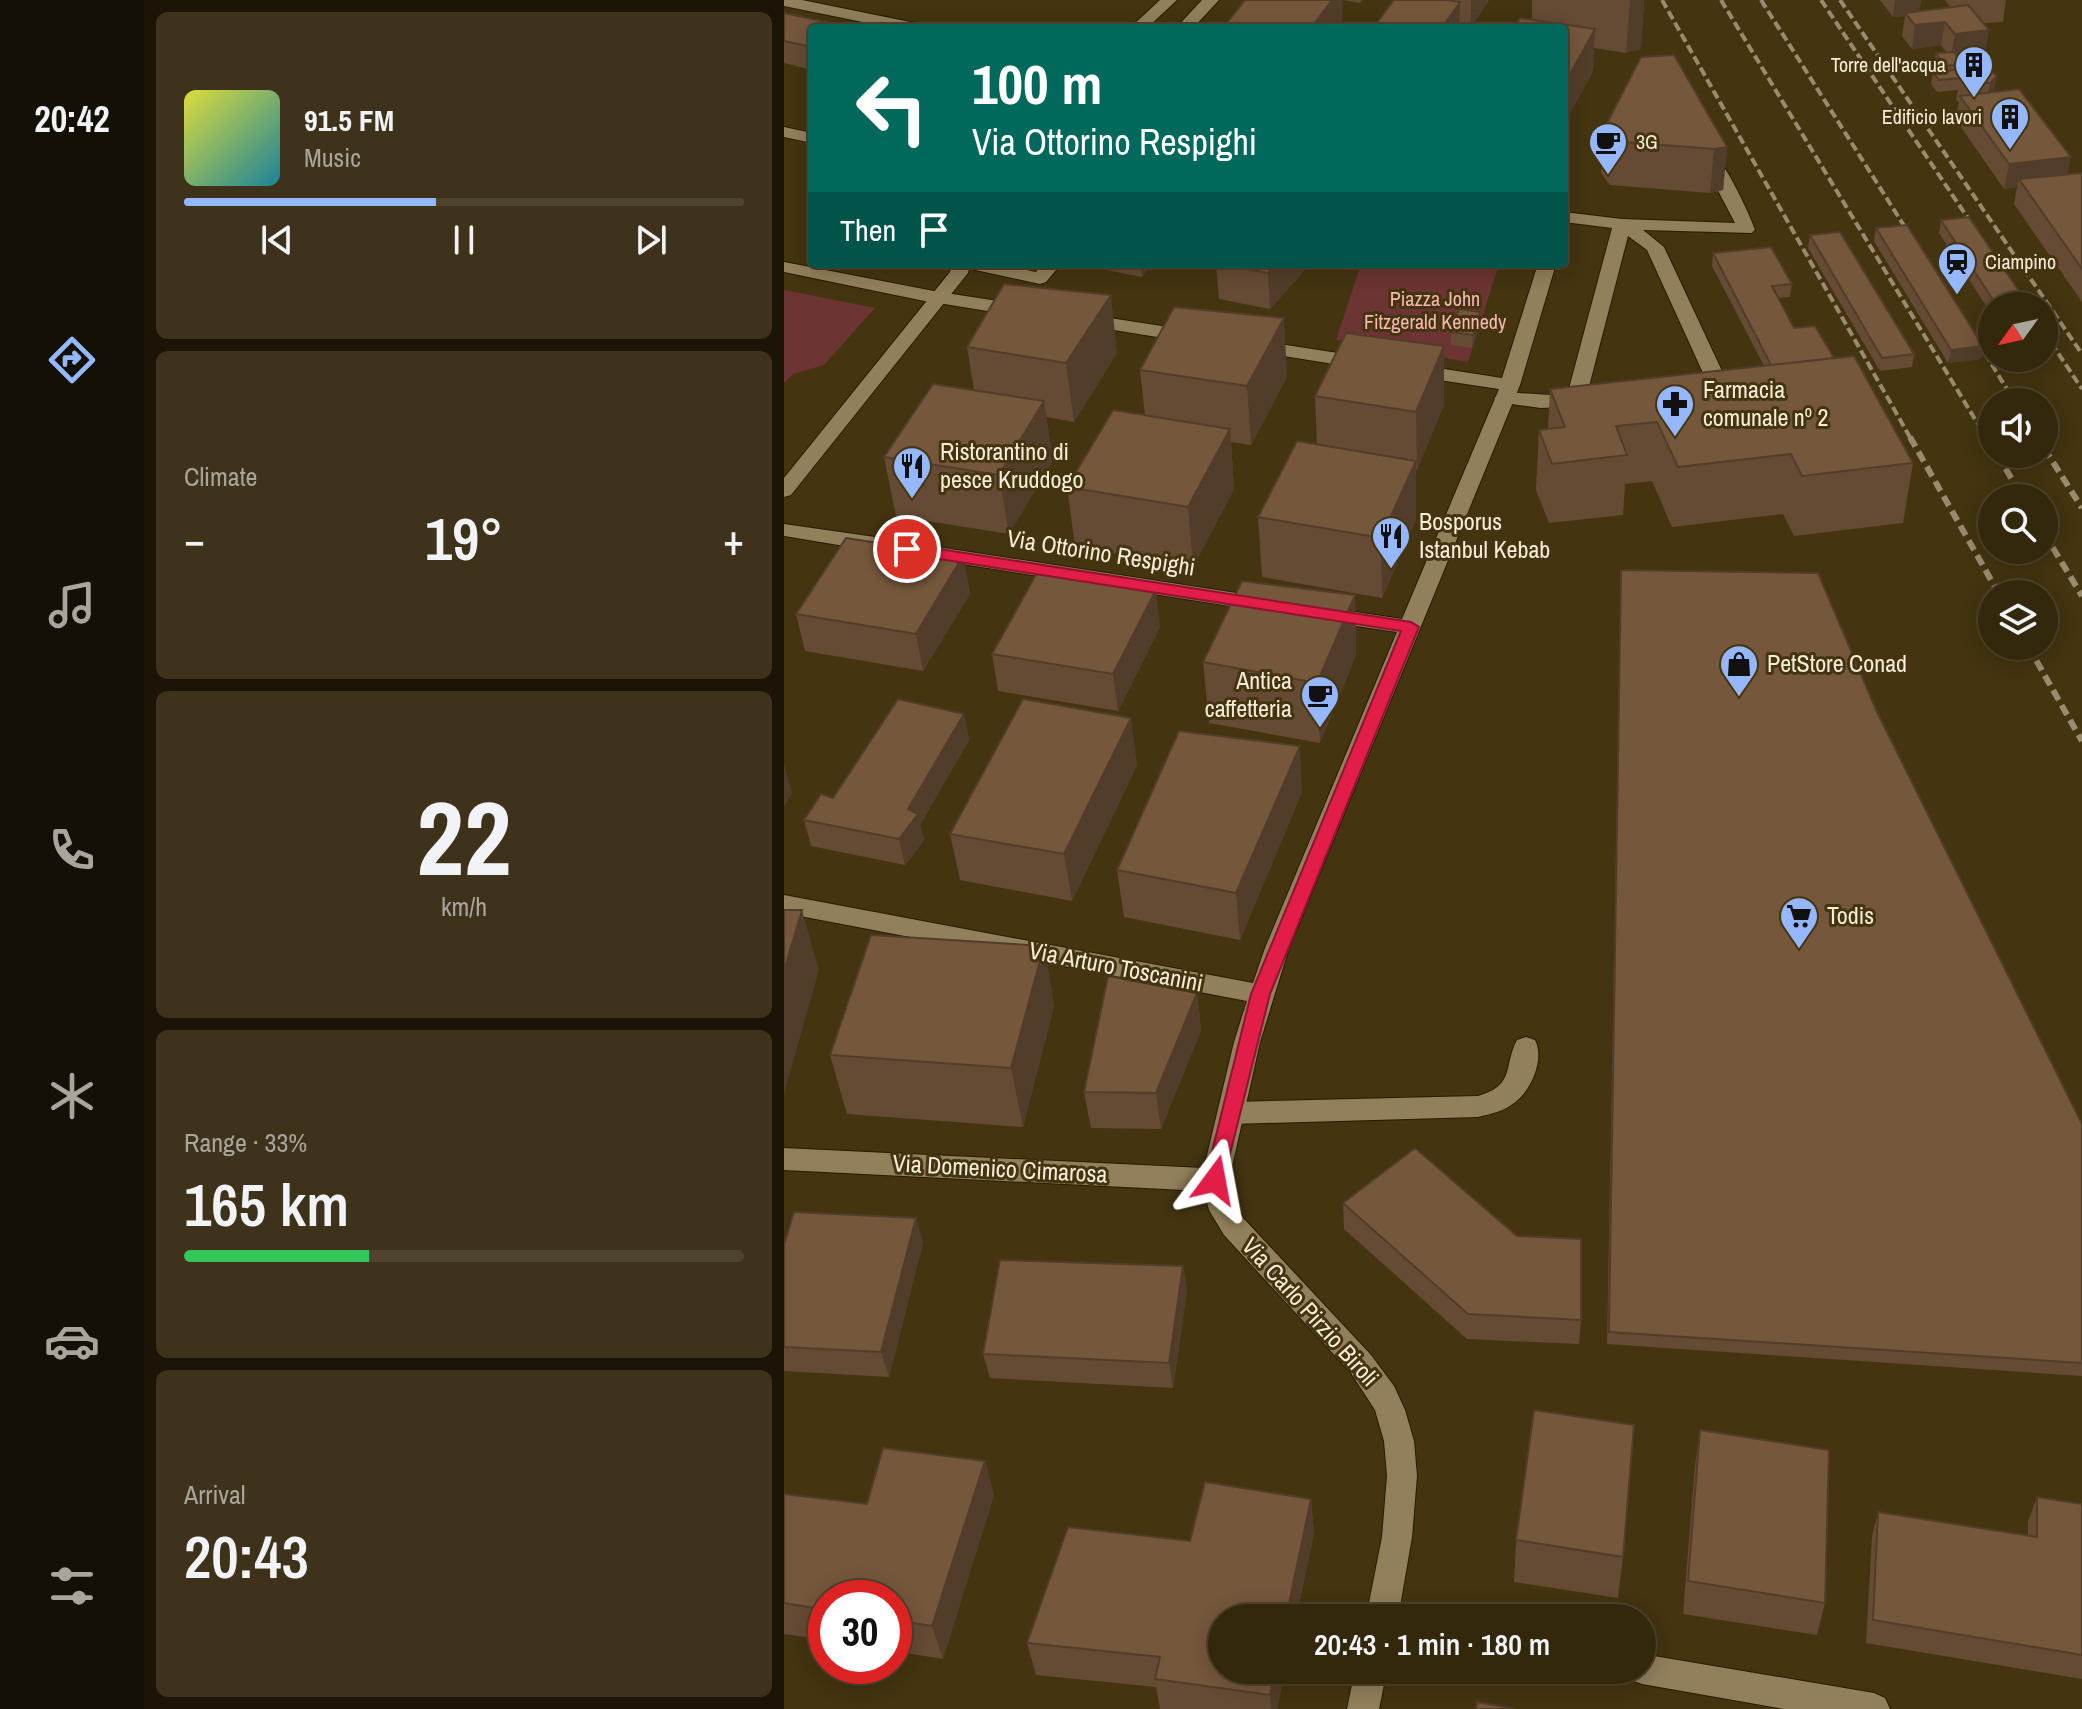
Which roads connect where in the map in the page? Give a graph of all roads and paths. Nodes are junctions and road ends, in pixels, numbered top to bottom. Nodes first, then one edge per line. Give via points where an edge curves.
1 (1169, 0) edge
2 (1211, 0) edge
3 (784, 1) edge
4 (896, 24) edge
5 (1142, 24) edge
6 (1188, 24) edge
7 (798, 135) edge
8 (784, 149) edge
9 (1707, 151) edge
10 (1568, 217) edge
11 (1622, 224) junction
12 (784, 267) edge
13 (960, 268) edge
14 (996, 268) edge
15 (1049, 268) edge
16 (1546, 268) edge
17 (939, 298) junction
18 (1719, 387) edge
19 (1507, 392) junction
20 (1603, 399) edge
21 (1575, 402) junction
22 (784, 491) edge
23 (784, 530) edge
24 (1411, 627) junction
25 (784, 904) edge
26 (1260, 994) junction
27 (1526, 1047) dead end
28 (1231, 1113) junction
29 (784, 1159) edge
30 (1215, 1180) junction
31 (1385, 1604) edge
32 (1656, 1671) edge
33 (1368, 1684) edge
34 (1363, 1709) edge
35 (1874, 1709) edge

1 - 5 street
2 - 6 street
3 - 4 street
7 - 8 street
9 - 11 street via 1746,229
10 - 11 street
11 - 18 street via 1655,247
11 - 21 street
12 - 17 street
13 - 17 street
14 - 15 street via 1040,278
16 - 19 street
17 - 19 street via 1392,367
17 - 22 street
19 - 21 street
19 - 24 street
20 - 21 street
23 - 24 street, Via Ottorino Respighi
24 - 26 street
25 - 26 street, Via Arturo Toscanini
26 - 28 street
27 - 28 street via 1525,1066 1513,1087 1503,1097 1477,1106
28 - 30 street
29 - 30 street, Via Domenico Cimarosa
30 - 31 street, Via Carlo Pirzio Biroli via 1234,1227 1361,1364 1387,1403 1399,1441 1402,1476
32 - 35 street
33 - 34 street

